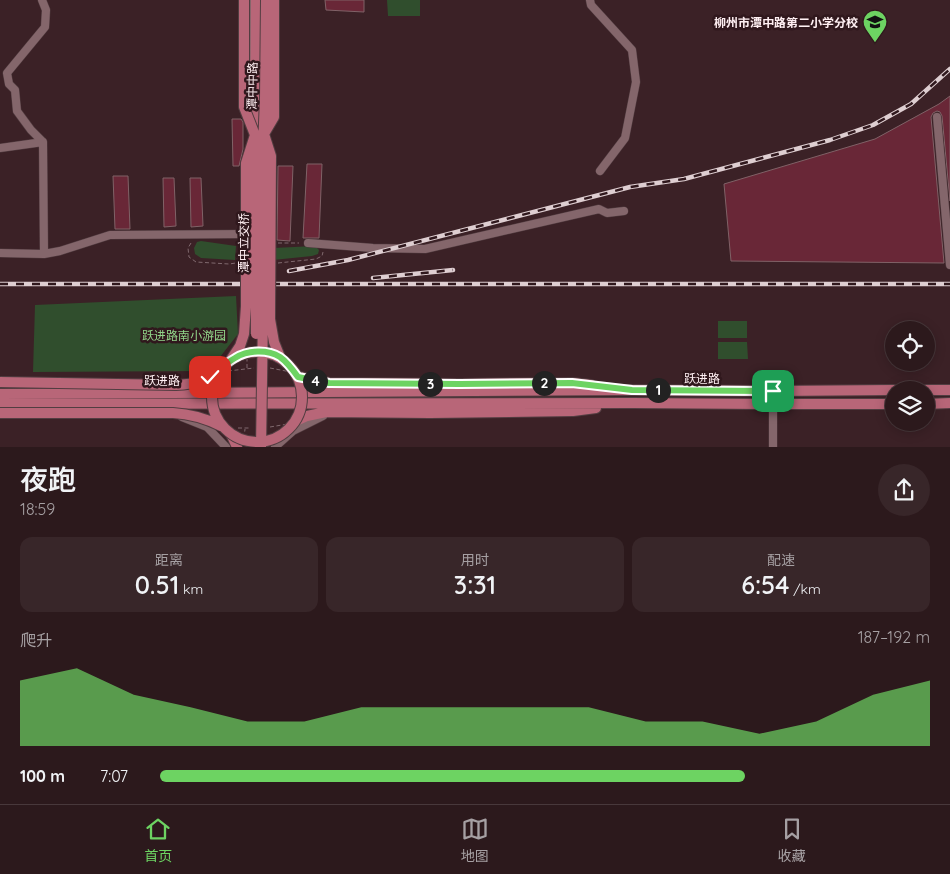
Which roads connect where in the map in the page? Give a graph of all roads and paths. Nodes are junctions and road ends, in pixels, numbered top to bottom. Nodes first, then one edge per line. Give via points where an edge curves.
1 (42, 0) edge
2 (244, 0) edge
3 (249, 0) edge
4 (256, 0) edge
5 (267, 0) edge
6 (274, 0) edge
7 (590, 0) edge
8 (937, 116) dead end
9 (260, 135) junction
10 (43, 142) junction
11 (0, 148) edge
12 (250, 151) junction
13 (267, 152) junction
14 (600, 171) dead end
15 (262, 172) joint
16 (624, 211) dead end
17 (250, 234) junction
18 (193, 240) dead end
19 (278, 243) dead end
20 (308, 243) joint
21 (323, 249) dead end
22 (0, 253) edge
23 (44, 254) junction
24 (240, 262) dead end
25 (276, 263) dead end
26 (950, 265) edge
27 (280, 357) junction
28 (226, 364) junction
29 (298, 377) junction
30 (0, 382) edge
31 (632, 390) junction
32 (885, 390) edge
33 (935, 390) edge
34 (950, 390) edge
35 (773, 391) junction
36 (0, 394) edge
37 (632, 403) junction
38 (0, 404) edge
39 (773, 404) junction
40 (885, 404) edge
41 (935, 404) edge
42 (950, 404) edge
43 (0, 413) edge
44 (0, 418) edge
45 (296, 421) junction
46 (245, 429) dead end
47 (227, 431) junction
48 (281, 436) junction
49 (244, 438) dead end
50 (226, 446) edge
51 (237, 446) edge
52 (254, 446) edge
53 (261, 446) edge
54 (276, 446) edge
55 (773, 446) edge

1 - 10 street via 46,10 45,27 7,73 9,84 15,90 17,111
2 - 9 main road, bridge via 244,107
3 - 12 street
4 - 9 main road, 潭中中路
5 - 9 main road, 潭中中路, bridge
5 - 13 street
6 - 9 main road, bridge via 274,117
7 - 14 street via 632,50 636,82 626,138
8 - 26 street
9 - 15 main road, 潭中中路, bridge
9 - 27 main road, bridge via 271,156 270,319
9 - 28 main road, bridge via 246,164 244,334 240,346
9 - 52 main road, 潭中立交桥, bridge
10 - 11 street
10 - 23 street
12 - 13 street
12 - 17 street
13 - 17 street via 266,234
15 - 53 main road, 潭中立交桥, bridge
16 - 20 street via 607,214 599,209 426,249
17 - 23 street via 110,234
18 - 24 path via 188,248 189,257 196,262
19 - 20 path
21 - 25 path via 322,256 316,258
22 - 23 street
27 - 28 main road, bridge via 263,352 246,353
27 - 29 main road, bridge
28 - 30 main road, bridge via 192,384
28 - 47 main road, bridge via 215,381 212,397 215,413
29 - 31 main road via 329,383 572,383
29 - 45 main road, bridge via 303,400
31 - 35 main road, 跃进路
31 - 36 main road, 跃进路
32 - 35 main road, 跃进路
33 - 34 main road
35 - 39 street
37 - 38 main road, 跃进路
37 - 39 main road, 跃进路
37 - 45 main road via 573,411 326,412
37 - 54 street via 562,415 322,416 293,431
39 - 40 main road, 跃进路
39 - 55 street
41 - 42 main road
43 - 47 main road, bridge via 173,412 199,416
44 - 50 street via 181,417 207,427
45 - 48 main road, bridge
46 - 49 path
47 - 48 main road, bridge via 256,443
47 - 51 main road, bridge
48 - 54 main road

